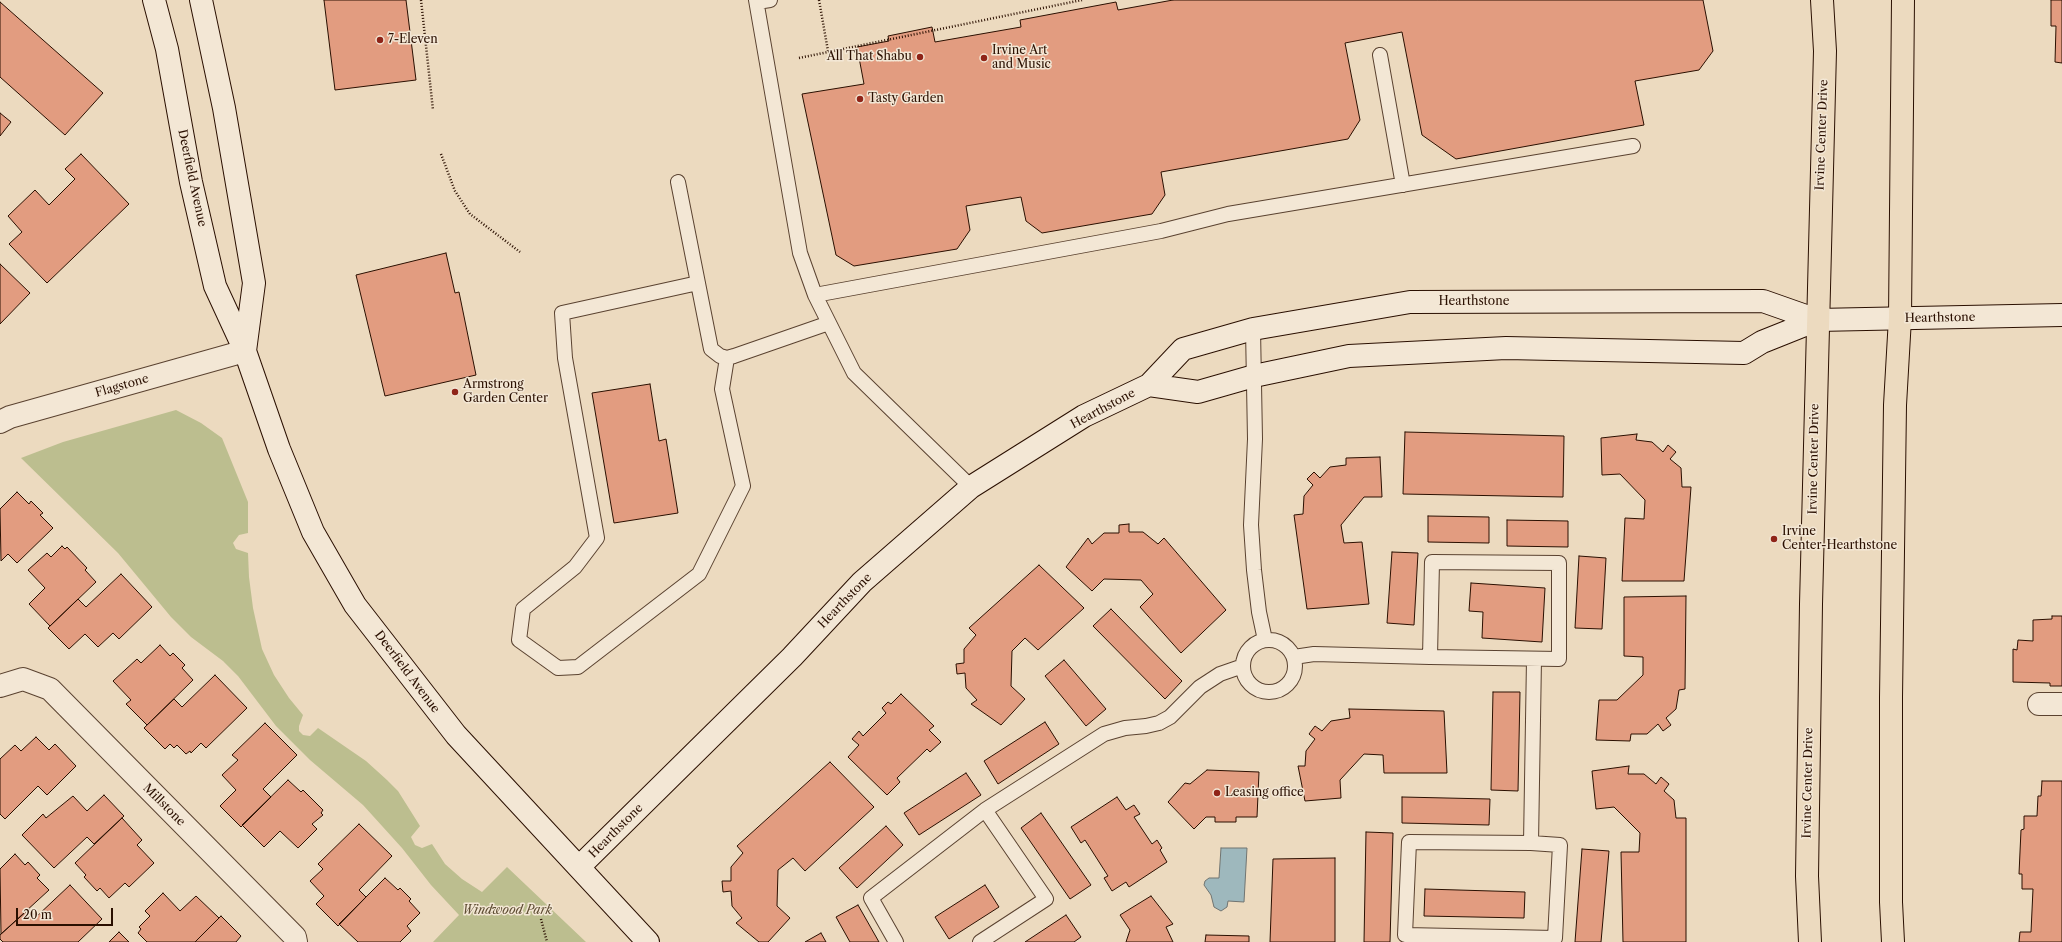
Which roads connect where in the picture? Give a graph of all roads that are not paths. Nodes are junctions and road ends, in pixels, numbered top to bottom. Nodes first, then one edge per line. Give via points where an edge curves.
1 (154, 0) edge
2 (201, 0) edge
3 (1822, 0) edge
4 (1903, 0) edge
5 (761, 1) edge
6 (1380, 55) dead end
7 (1633, 146) dead end
8 (678, 182) dead end
9 (1404, 185) junction
10 (698, 283) junction
11 (815, 295) junction
12 (2062, 315) edge
13 (1900, 318) junction
14 (1817, 320) junction
15 (829, 323) junction
16 (1253, 329) junction
17 (245, 351) junction
18 (726, 358) junction
19 (1254, 376) junction
20 (1149, 385) junction
21 (0, 422) edge
22 (971, 486) junction
23 (1265, 640) junction
24 (1430, 656) junction
25 (1294, 657) junction
26 (1534, 659) junction
27 (1243, 666) junction
28 (0, 686) edge
29 (2039, 704) dead end
30 (2062, 704) edge
31 (984, 810) junction
32 (1531, 843) junction
33 (579, 867) junction
34 (296, 942) edge
35 (648, 942) edge
36 (896, 942) edge
37 (980, 942) edge
38 (1810, 942) edge
39 (1893, 942) edge

1 - 17 street, Deerfield Avenue via 167,49 191,182 215,286
2 - 17 street, Deerfield Avenue via 224,108 254,283
3 - 14 main road, Irvine Center Drive via 1825,51
4 - 13 main road
5 - 11 lane via 800,253
6 - 9 lane
7 - 9 lane
8 - 10 lane
9 - 11 lane via 1228,214 1161,231
10 - 18 lane via 711,349
10 - 18 lane via 562,313 565,358 597,538 575,567 523,609 519,640 558,668 578,667 699,574 743,486 722,389
11 - 15 lane
12 - 13 street, Hearthstone
13 - 14 street, Hearthstone
13 - 39 main road via 1895,399 1891,697
14 - 16 street, Hearthstone via 1763,301 1410,302
14 - 19 street, Hearthstone via 1762,342 1744,353 1506,348 1349,356
14 - 38 main road, Irvine Center Drive via 1807,876
15 - 18 lane
15 - 22 lane via 854,373
16 - 19 lane
16 - 20 street, Hearthstone via 1183,349
17 - 21 street, Flagstone via 10,417
17 - 33 street, Deerfield Avenue via 278,449 313,532 355,604 456,735
19 - 20 street, Hearthstone via 1198,392
19 - 23 lane via 1252,525 1258,612
20 - 22 street, Hearthstone via 1084,416
22 - 33 street, Hearthstone via 862,582 792,657
23 - 25 lane via 1282,643
23 - 27 lane via 1249,649 1244,657
24 - 25 lane via 1314,654
24 - 26 lane
24 - 26 lane via 1432,562 1559,563 1559,659
25 - 27 lane via 1294,675 1289,683 1274,692 1256,689 1245,675
26 - 32 lane
27 - 31 lane via 1220,674 1200,687 1170,717 1146,726 1104,734
28 - 34 street, Millstone via 23,678 50,690 295,937
29 - 30 street
31 - 36 lane via 871,898
31 - 37 lane via 1046,899
32 - 32 lane via 1409,842 1405,935 1555,938 1560,845
33 - 35 street, Deerfield Avenue

